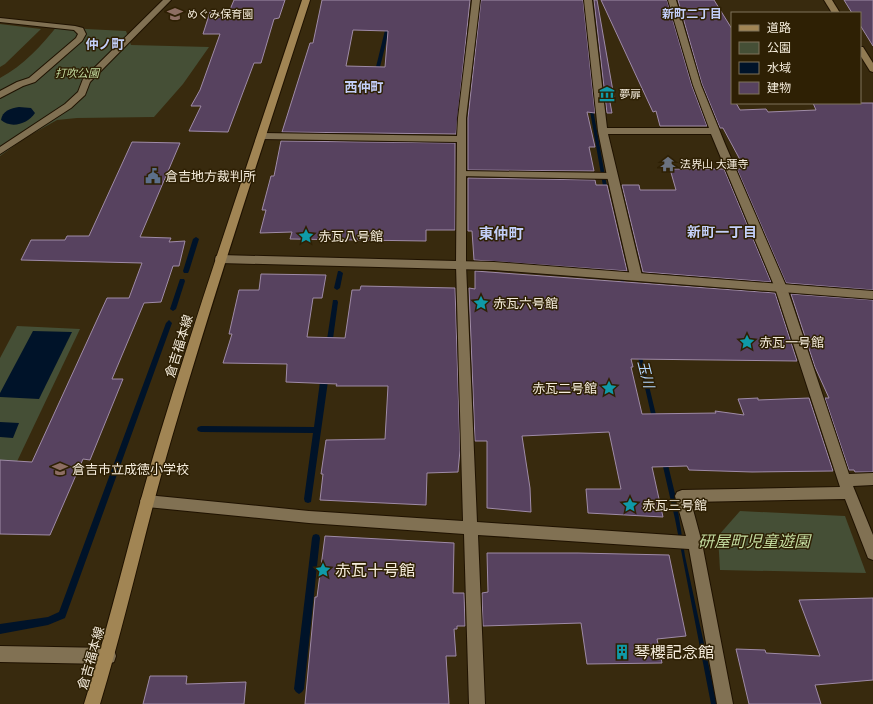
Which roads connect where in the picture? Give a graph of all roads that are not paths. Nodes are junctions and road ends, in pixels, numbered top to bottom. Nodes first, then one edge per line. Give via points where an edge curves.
1 (167, 0) edge
2 (306, 0) edge
3 (476, 0) edge
4 (588, 0) edge
5 (672, 0) edge
6 (828, 0) edge
7 (835, 12) edge
8 (0, 20) edge
9 (861, 51) edge
10 (873, 69) edge
11 (0, 95) edge
12 (603, 131) junction
13 (715, 131) junction
14 (262, 136) junction
15 (461, 139) junction
16 (0, 150) edge
17 (461, 174) junction
18 (612, 176) junction
19 (220, 259) junction
20 (461, 265) junction
21 (636, 276) junction
22 (781, 288) junction
23 (873, 295) edge
24 (873, 479) edge
25 (847, 486) junction
26 (147, 501) junction
27 (470, 527) junction
28 (695, 542) junction
29 (873, 553) edge
30 (0, 654) edge
31 (108, 656) junction
32 (92, 704) edge
33 (476, 704) edge
34 (725, 704) edge

1 - 16 street via 86,81 82,93 68,106
2 - 14 main road, 倉吉福本線
3 - 15 street
4 - 12 street
5 - 13 street via 697,85
6 - 7 main road
8 - 11 street via 75,28 82,34 32,80
9 - 10 main road
12 - 13 street
12 - 18 street
13 - 22 street
14 - 15 street
14 - 19 main road, 倉吉福本線
15 - 17 street
17 - 18 lane
17 - 20 street
18 - 21 street
19 - 20 street
19 - 26 main road, 倉吉福本線
20 - 21 street
20 - 27 street
21 - 22 street
22 - 23 street
22 - 25 street
24 - 25 street
25 - 28 street via 682,496
25 - 29 street
26 - 27 street via 310,517
26 - 31 main road, 倉吉福本線
27 - 28 street
27 - 33 street
28 - 34 street
30 - 31 street
31 - 32 main road, 倉吉福本線

